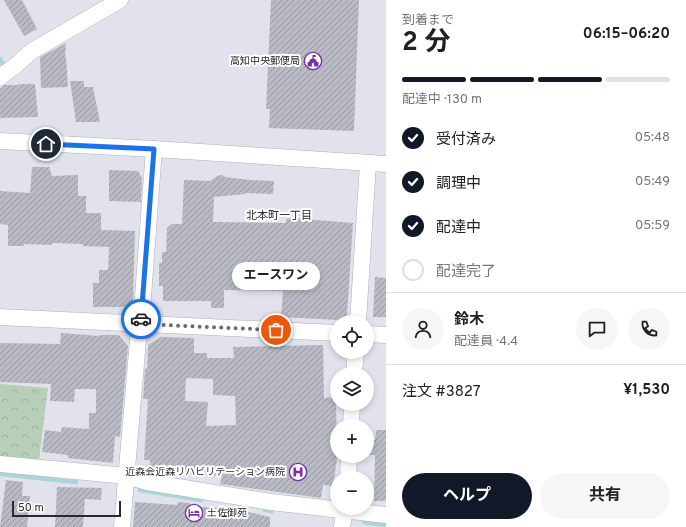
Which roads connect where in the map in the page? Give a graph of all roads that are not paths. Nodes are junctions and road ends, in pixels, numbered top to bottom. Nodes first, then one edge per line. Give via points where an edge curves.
1 (120, 0) edge
2 (0, 77) edge
3 (0, 141) edge
4 (154, 149) junction
5 (368, 163) junction
6 (386, 164) edge
7 (358, 315) edge
8 (0, 317) edge
9 (140, 324) junction
10 (330, 333) edge
11 (374, 334) edge
12 (386, 335) edge
13 (0, 464) edge
14 (126, 476) junction
15 (330, 508) edge
16 (374, 513) edge
17 (344, 515) edge
18 (386, 515) edge
19 (122, 527) edge
20 (342, 527) edge

1 - 2 street via 32,51
3 - 4 street
4 - 5 street
4 - 9 street
5 - 6 street
5 - 7 street
8 - 9 street
9 - 10 street
9 - 14 street
11 - 12 street
13 - 14 street
14 - 15 street via 147,482 271,502
14 - 19 street
16 - 18 street
17 - 20 street

